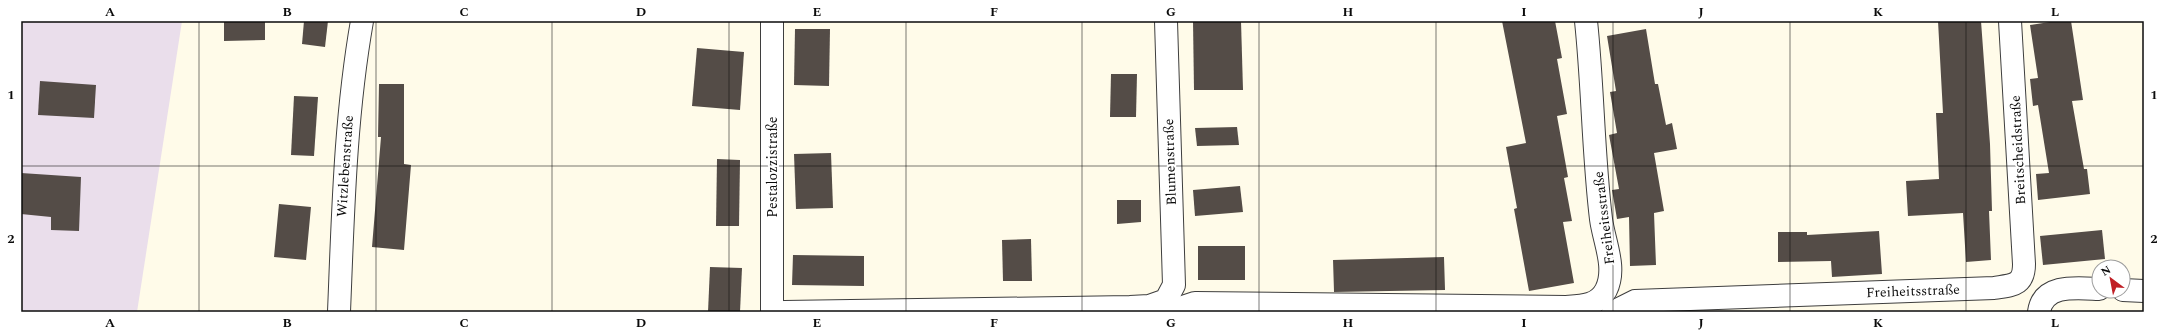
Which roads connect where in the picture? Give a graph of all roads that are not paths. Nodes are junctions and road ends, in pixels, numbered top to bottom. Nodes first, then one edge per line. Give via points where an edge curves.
1 (362, 21) edge
2 (772, 21) edge
3 (1166, 21) edge
4 (1586, 21) edge
5 (2010, 21) edge
6 (2021, 279) joint
7 (2091, 289) edge
8 (2131, 290) edge
9 (2144, 291) edge
10 (2042, 306) edge
11 (1174, 308) edge
12 (339, 312) edge
13 (777, 312) edge
14 (1614, 312) edge

1 - 12 street, Witzlebenstraße via 352,75 348,121 342,200
2 - 13 street, Pestalozzistraße
3 - 11 street, Blumenstraße
4 - 11 street, Freiheitsstraße via 1601,219 1609,258 1609,283 1598,300 1566,307 1195,303
5 - 6 street, Breitscheidstraße via 2024,264
6 - 14 street, Freiheitsstraße via 2013,285 1994,288 1634,301
7 - 10 street via 2062,288 2052,292
8 - 9 street
11 - 13 street, Freiheitsstraße via 1150,306

